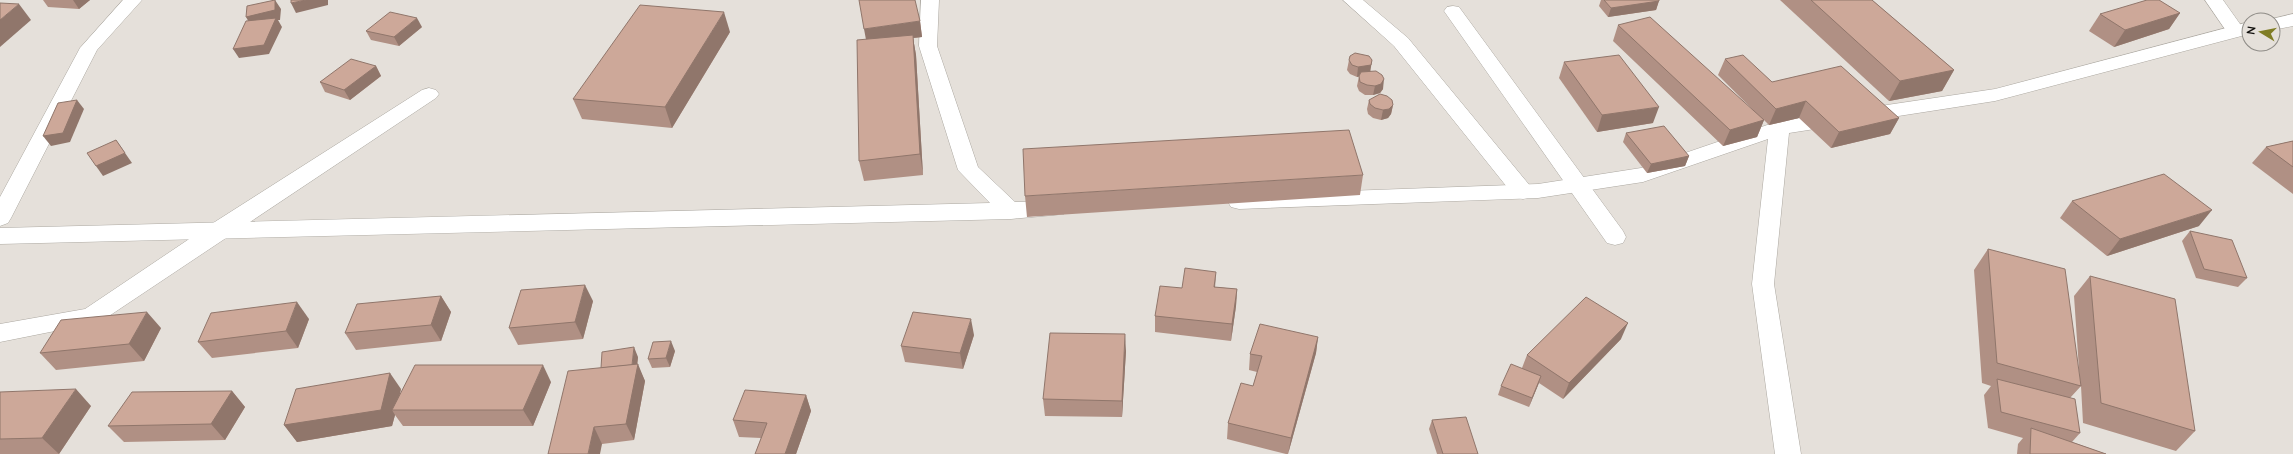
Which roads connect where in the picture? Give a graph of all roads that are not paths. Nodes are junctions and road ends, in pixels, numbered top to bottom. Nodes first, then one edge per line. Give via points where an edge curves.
1 (133, 0) edge
2 (930, 0) edge
3 (1352, 0) edge
4 (2214, 0) edge
5 (2293, 20) edge
6 (2281, 22) edge
7 (2241, 29) edge
8 (2241, 30) edge
9 (429, 94) dead end
10 (1779, 128) junction
11 (1576, 186) junction
12 (1523, 192) junction
13 (1216, 203) edge
14 (1074, 209) edge
15 (1011, 211) junction
16 (0, 218) edge
17 (218, 231) junction
18 (0, 236) edge
19 (1615, 237) dead end
20 (92, 316) junction
21 (0, 333) edge
22 (1788, 454) edge

1 - 16 street via 88,48
2 - 15 street via 928,46 969,170
3 - 12 street via 1400,42
4 - 7 street
5 - 6 street
8 - 10 street via 1994,95
9 - 20 street
10 - 11 street via 1643,175
10 - 22 street via 1763,284
11 - 12 street
11 - 19 street via 1453,11
12 - 13 street
14 - 15 street
15 - 17 street
17 - 18 street
17 - 20 street
20 - 21 street

